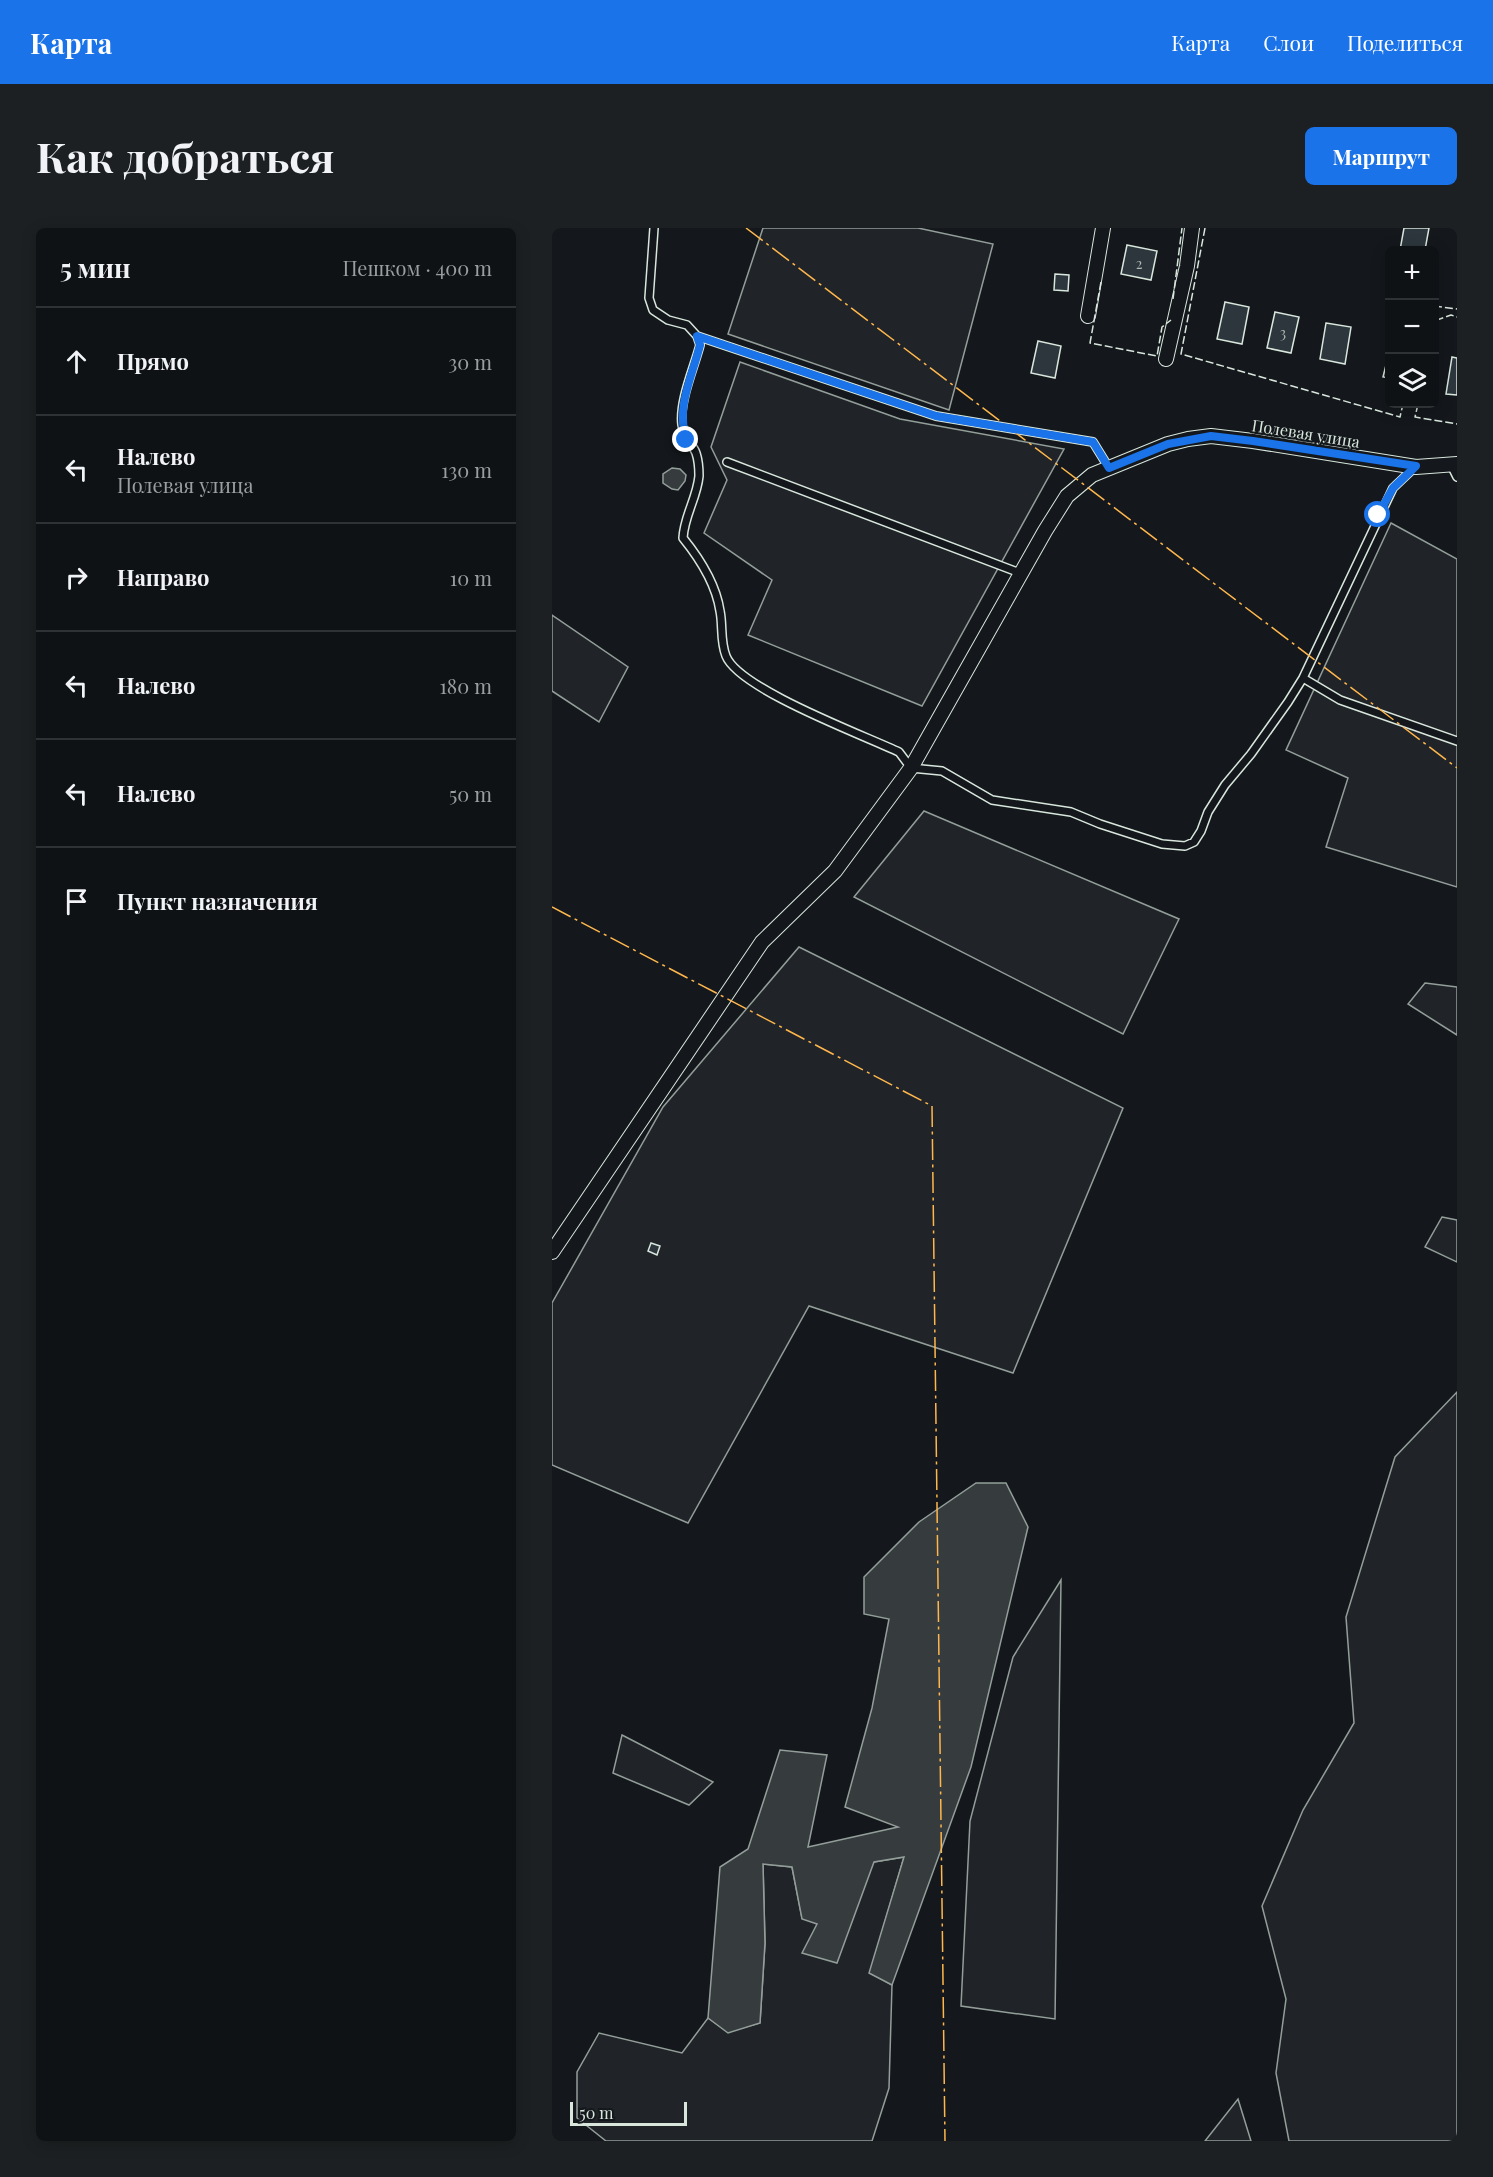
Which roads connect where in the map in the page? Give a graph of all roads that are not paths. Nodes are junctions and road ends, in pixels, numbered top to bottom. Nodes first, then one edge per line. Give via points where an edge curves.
1 (654, 228) edge
2 (1103, 228) edge
3 (1192, 228) edge
4 (1088, 316) dead end
5 (697, 336) junction
6 (1166, 359) dead end
7 (727, 462) dead end
8 (1416, 466) junction
9 (1109, 468) junction
10 (1455, 468) edge
11 (1020, 573) junction
12 (1303, 678) junction
13 (1457, 741) edge
14 (911, 768) junction
15 (552, 1252) edge

1 - 5 lane via 649,298 653,310 668,320 687,325
2 - 4 street
3 - 6 street
5 - 9 lane via 936,416 1093,442
5 - 14 lane via 700,345 682,408 682,425 686,440 696,453 699,474 683,538 716,592 725,653 731,666 764,690 899,752
7 - 11 lane
8 - 9 street, Полевая улица via 1211,436 1168,444
8 - 10 street, Полевая улица
8 - 12 lane via 1393,488
9 - 11 street, Полевая улица via 1092,475 1067,496
11 - 14 street, Полевая улица
12 - 13 lane via 1340,700
12 - 14 lane via 1225,785 1194,842 1185,846 1162,844 1071,812 992,801 942,771
14 - 15 street, Полевая улица via 835,871 762,942

